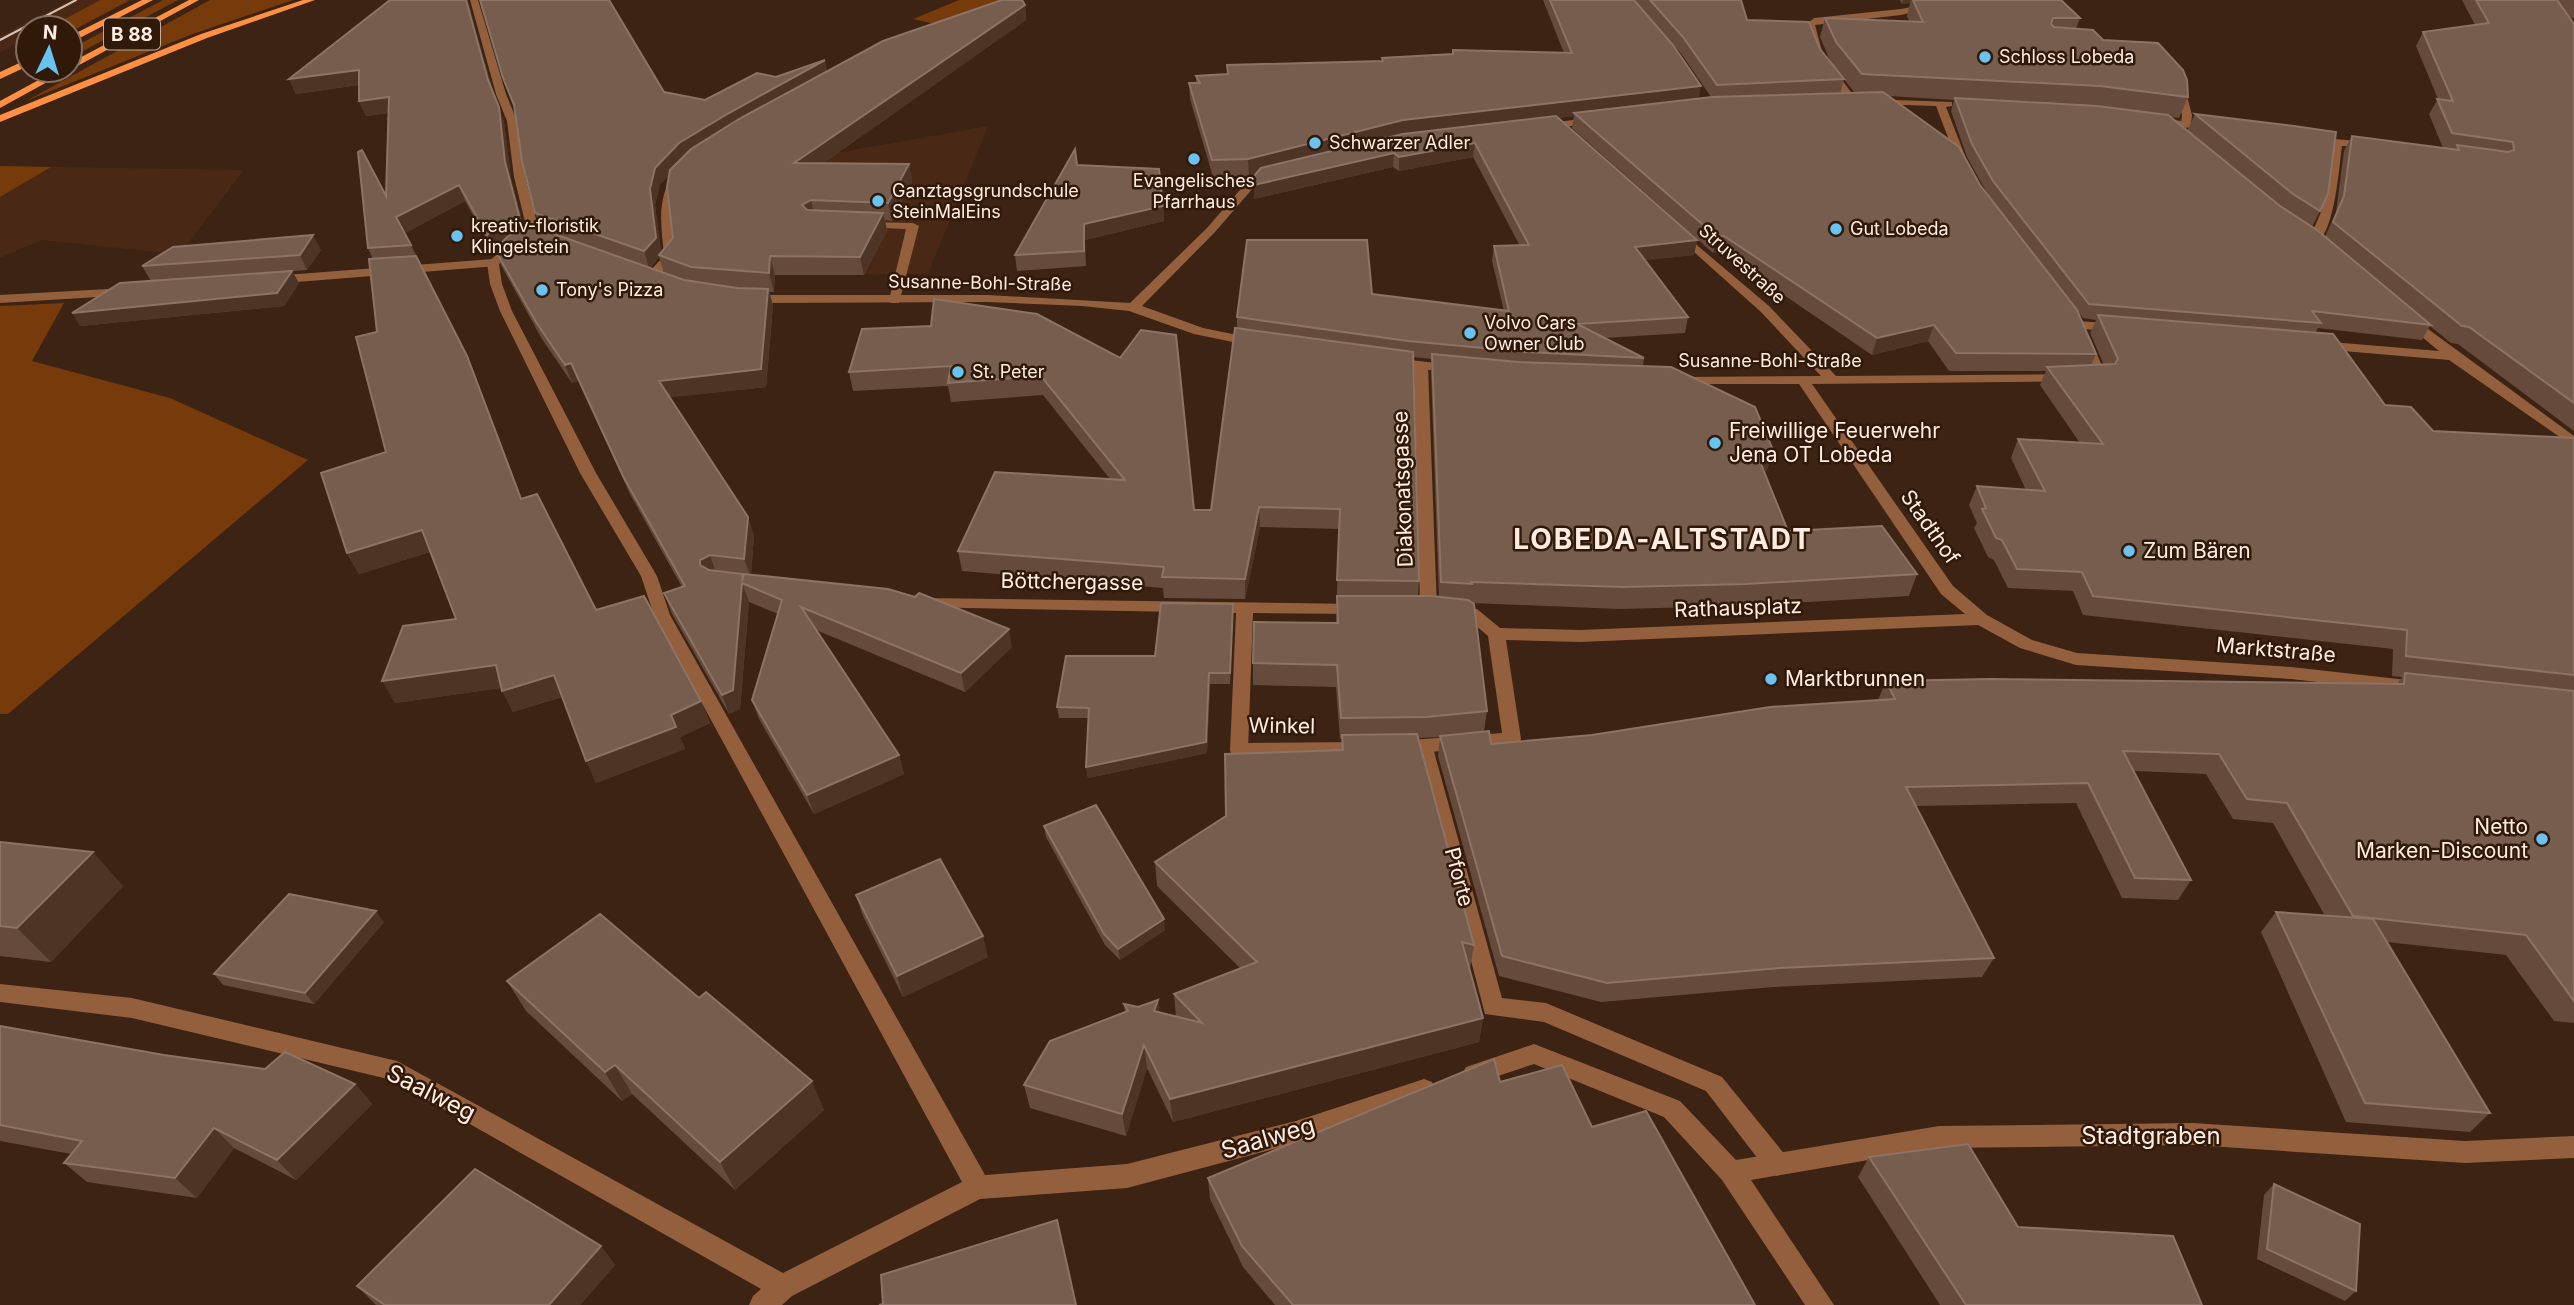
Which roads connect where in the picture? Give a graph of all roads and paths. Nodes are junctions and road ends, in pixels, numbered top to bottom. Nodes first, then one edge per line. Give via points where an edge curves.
1 (149, 0) edge
2 (195, 0) edge
3 (311, 0) edge
4 (474, 0) edge
5 (1959, 0) edge
6 (84, 33) edge
7 (84, 59) edge
8 (2175, 75) edge
9 (38, 84) edge
10 (1852, 100) junction
11 (1839, 101) edge
12 (1882, 101) junction
13 (1940, 103) junction
14 (0, 104) edge
15 (1967, 104) edge
16 (1904, 117) edge
17 (1614, 118) edge
18 (0, 119) edge
19 (2143, 120) edge
20 (2168, 123) junction
21 (1559, 125) junction
22 (2186, 125) junction
23 (1534, 128) edge
24 (2227, 130) edge
25 (1569, 134) edge
26 (2296, 138) edge
27 (2188, 139) edge
28 (2337, 144) junction
29 (2383, 146) edge
30 (1949, 149) edge
31 (1960, 158) junction
32 (690, 162) edge
33 (1283, 172) edge
34 (1970, 178) edge
35 (1666, 222) edge
36 (852, 225) edge
37 (2326, 249) edge
38 (493, 263) junction
39 (651, 277) edge
40 (263, 281) edge
41 (138, 291) edge
42 (730, 297) edge
43 (0, 299) edge
44 (895, 300) junction
45 (1133, 308) junction
46 (2400, 311) edge
47 (2132, 330) edge
48 (2309, 344) edge
49 (1270, 345) edge
50 (2453, 356) junction
51 (1380, 360) edge
52 (1421, 366) junction
53 (1462, 370) edge
54 (1658, 380) edge
55 (1832, 380) junction
56 (1804, 382) junction
57 (2574, 443) edge
58 (911, 602) edge
59 (1245, 607) junction
60 (1377, 609) edge
61 (1403, 610) edge
62 (1429, 611) junction
63 (1981, 619) junction
64 (1496, 634) junction
65 (2426, 688) edge
66 (1424, 748) junction
67 (0, 993) edge
68 (2574, 1147) edge
69 (1777, 1164) junction
70 (1731, 1172) junction
71 (978, 1187) junction
72 (783, 1287) junction
73 (762, 1305) edge
74 (1821, 1305) edge

1 - 6 main road, B 88
2 - 7 main road, B 88
3 - 18 main road via 204,36
4 - 38 street via 501,94 508,103 518,170 540,237 508,248
5 - 10 street via 1811,24 1818,51
8 - 22 street via 2183,91
9 - 14 main road
10 - 11 street
10 - 12 street
12 - 13 street
12 - 16 street
13 - 15 street
13 - 31 street
17 - 21 street
19 - 20 street
20 - 22 street
20 - 27 street
21 - 23 street
21 - 25 street
22 - 24 street
26 - 28 street
28 - 29 street
28 - 37 street via 2327,212 2311,237
30 - 31 street
31 - 34 street
32 - 39 street via 668,185 664,205 670,257
33 - 45 street via 1256,178
35 - 55 street, Struvestraße via 1765,309
36 - 44 street via 914,226
38 - 40 street
38 - 71 street via 506,311 589,473 649,576 662,615
41 - 43 street
42 - 44 street, Susanne-Bohl-Straße
44 - 45 street, Susanne-Bohl-Straße via 1029,299
45 - 49 street, Susanne-Bohl-Straße via 1229,339
46 - 50 street
47 - 55 street, Susanne-Bohl-Straße via 2074,320 2100,378
48 - 50 street
50 - 57 street
51 - 52 street
52 - 53 street
52 - 62 street, Diakonatsgasse
54 - 56 street, Susanne-Bohl-Straße
55 - 56 street, Susanne-Bohl-Straße
56 - 63 street, Stadthof via 1947,590
58 - 59 street, Böttchergasse
59 - 60 street, Böttchergasse
59 - 66 street, Winkel via 1239,750
61 - 62 street
62 - 64 street via 1472,613
63 - 64 street, Rathausplatz via 1580,636
63 - 65 street, Marktstraße via 2026,644 2076,659 2291,673
64 - 66 street via 1512,739
66 - 69 street, Pforte via 1493,1007 1546,1013 1714,1084
67 - 72 street, Saalweg via 132,1008 397,1071
68 - 69 street, Stadtgraben via 2465,1152 2193,1134 1939,1137
69 - 70 street, Stadtgraben
70 - 71 street, Saalweg via 1672,1109 1534,1054 1296,1132 1127,1176
70 - 74 street, Saalweg
71 - 72 street, Saalweg
72 - 73 street, Saalweg

